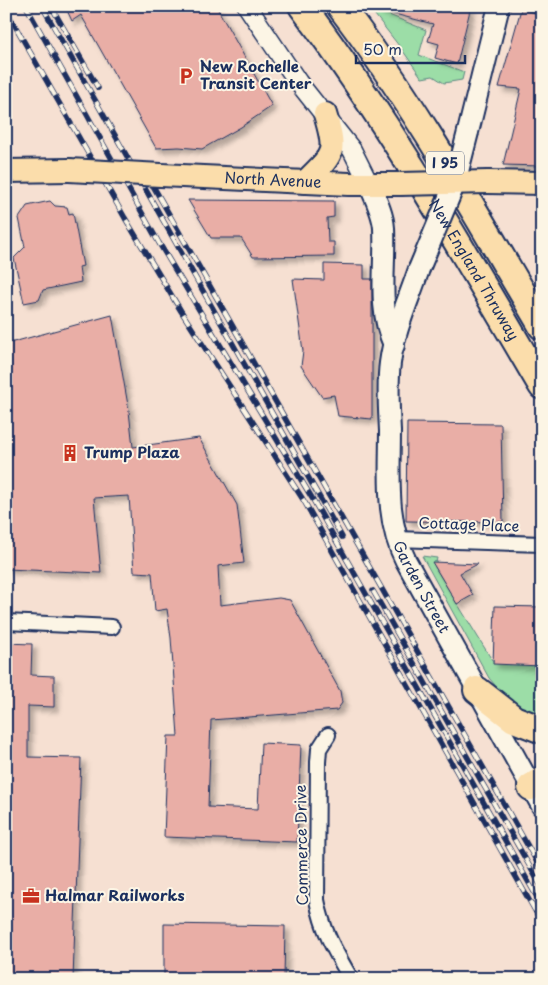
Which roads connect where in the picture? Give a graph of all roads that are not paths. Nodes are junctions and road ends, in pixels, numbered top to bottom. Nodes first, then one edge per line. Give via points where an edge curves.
1 (247, 6) edge
2 (302, 6) edge
3 (340, 6) edge
4 (499, 6) edge
5 (325, 114) junction
6 (11, 169) edge
7 (305, 182) junction
8 (456, 183) junction
9 (542, 183) edge
10 (369, 184) junction
11 (542, 326) edge
12 (394, 344) junction
13 (542, 386) edge
14 (396, 539) junction
15 (542, 544) edge
16 (6, 622) edge
17 (112, 627) dead end
18 (477, 690) junction
19 (542, 730) edge
20 (328, 735) dead end
21 (538, 791) edge
22 (351, 979) edge

1 - 5 street via 298,82
2 - 13 highway, New England Thruway / I 95 via 391,133
3 - 11 highway, New England Thruway / I 95 via 422,125
4 - 8 main road, Garden Street, bridge
5 - 7 main road via 332,148 328,159
5 - 10 street via 352,150
6 - 7 main road, North Avenue, bridge
7 - 10 main road, North Avenue
8 - 9 main road, North Avenue, bridge
8 - 10 main road, North Avenue, bridge
8 - 12 main road, Garden Street, bridge via 420,268
10 - 12 main road, Garden Street via 384,228 386,319
12 - 14 main road, Garden Street via 389,379 391,510
14 - 15 street, Cottage Place
14 - 18 main road, Garden Street
16 - 17 street
18 - 19 highway via 514,719
18 - 21 main road, Garden Street
20 - 22 street, Commerce Drive via 319,749 318,762 317,900 327,936

